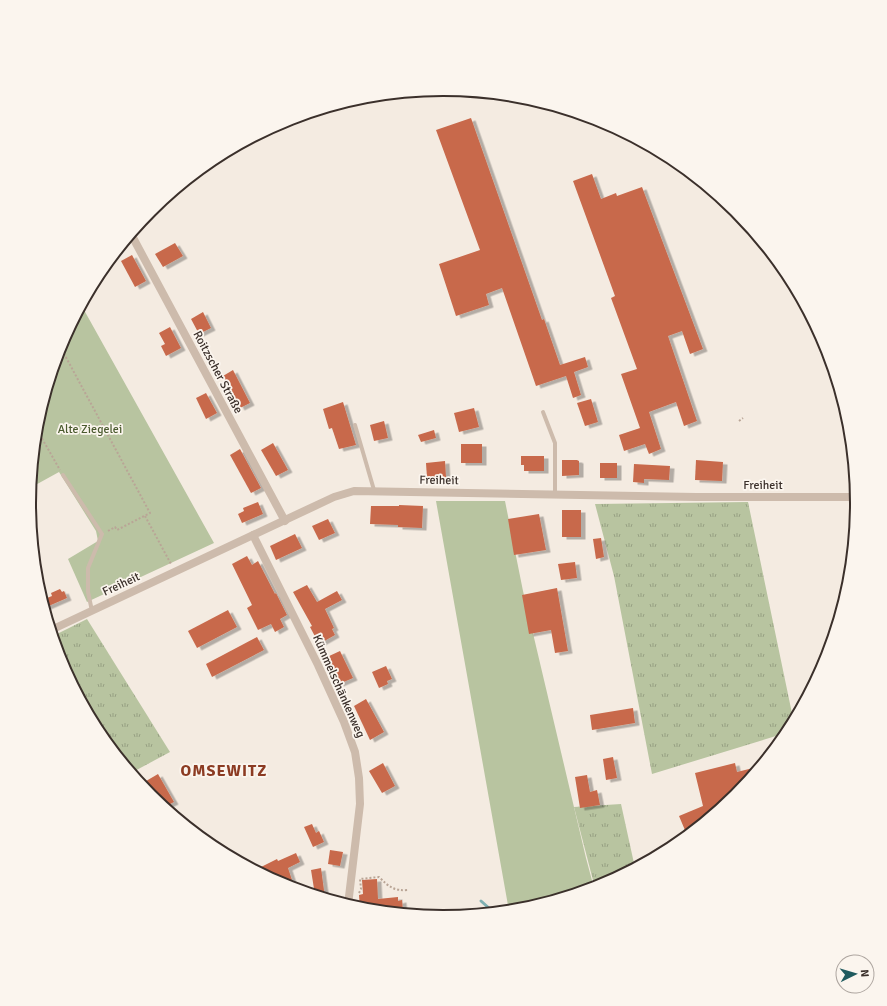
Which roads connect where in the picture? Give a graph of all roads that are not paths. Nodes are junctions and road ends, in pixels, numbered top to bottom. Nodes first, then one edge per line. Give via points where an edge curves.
1 (133, 238) edge
2 (543, 412) dead end
3 (355, 425) dead end
4 (63, 475) road end
5 (374, 490) junction
6 (555, 494) junction
7 (851, 497) edge
8 (285, 521) junction
9 (253, 535) junction
10 (92, 611) junction
11 (56, 628) edge
12 (348, 899) edge

1 - 8 street, Roitzscher Straße
2 - 6 lane via 555,443
3 - 5 lane
4 - 10 lane via 102,534 88,568 88,592
5 - 6 street, Freiheit
5 - 8 street, Freiheit via 346,492
6 - 7 street, Freiheit
8 - 9 street, Freiheit
9 - 10 street, Freiheit
9 - 12 street, Kümmelschänkenweg via 318,665 355,752 360,804
10 - 11 street, Freiheit

